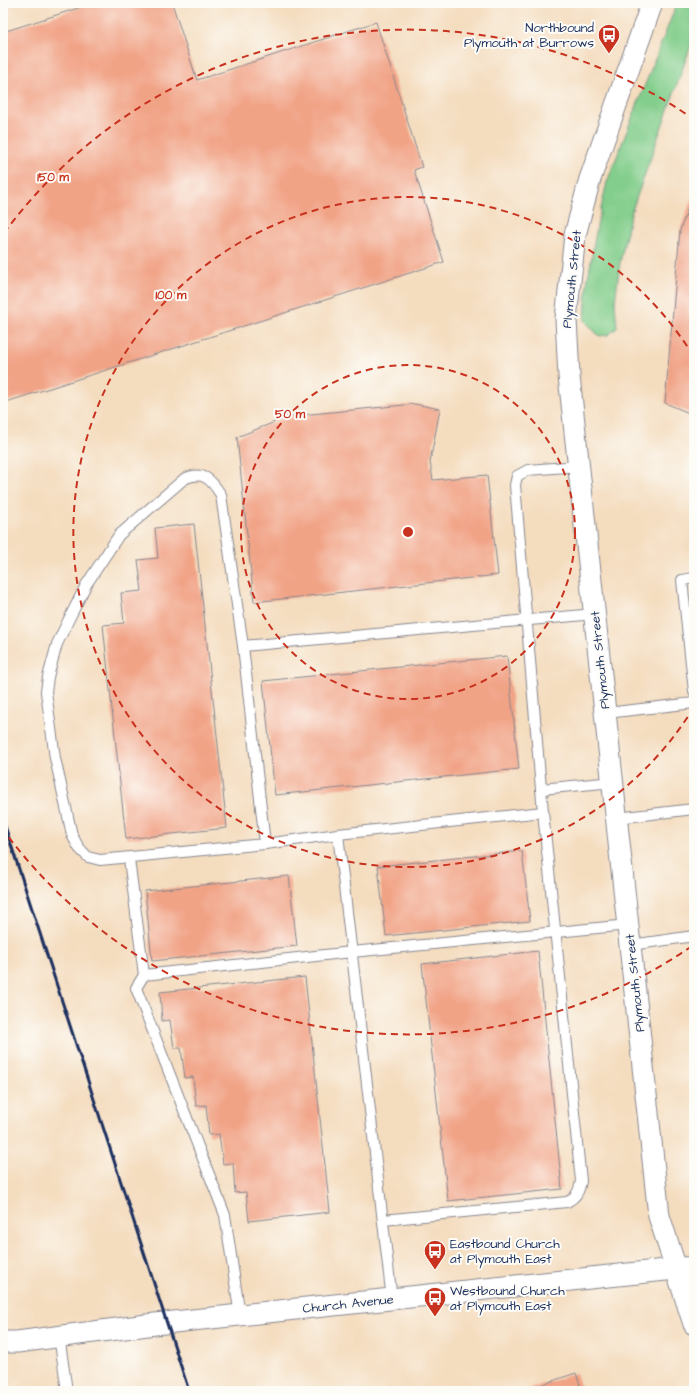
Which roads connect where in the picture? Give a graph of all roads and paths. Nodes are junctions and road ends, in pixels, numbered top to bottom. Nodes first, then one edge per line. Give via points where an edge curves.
1 (652, 3) edge
2 (579, 466) junction
3 (694, 578) edge
4 (595, 614) junction
5 (526, 621) junction
6 (243, 646) junction
7 (694, 691) edge
8 (694, 703) edge
9 (606, 713) junction
10 (613, 782) junction
11 (541, 789) junction
12 (694, 810) edge
13 (543, 812) junction
14 (617, 818) junction
15 (338, 834) junction
16 (265, 844) junction
17 (129, 859) junction
18 (556, 932) junction
19 (630, 935) junction
20 (694, 936) edge
21 (352, 952) junction
22 (144, 975) junction
23 (383, 1220) junction
24 (685, 1268) edge
25 (392, 1300) junction
26 (240, 1316) junction
27 (694, 1324) edge
28 (60, 1336) junction
29 (3, 1342) edge
30 (67, 1391) edge

1 - 2 street, Plymouth Street via 590,179 574,235 566,319 569,376
2 - 4 street, Plymouth Street
2 - 5 lane via 528,470 517,476 515,485
3 - 7 lane via 682,580
4 - 5 lane
4 - 9 street, Plymouth Street
5 - 6 lane
5 - 11 lane
6 - 16 lane
6 - 17 lane via 221,495 210,480 201,475 192,475 118,535 86,585 68,620 57,644 48,677 46,692 55,758 72,835 88,857 100,860
8 - 9 lane
9 - 10 street, Plymouth Street
10 - 11 lane
10 - 14 street, Plymouth Street
11 - 13 lane
12 - 14 lane
13 - 15 lane
13 - 18 lane
14 - 19 street, Plymouth Street
15 - 16 lane
15 - 21 lane
16 - 17 lane
17 - 22 lane
18 - 19 lane
18 - 21 lane
18 - 23 lane via 580,1190 567,1202
19 - 20 lane
19 - 24 street, Plymouth Street via 660,1216
21 - 22 lane
21 - 23 lane
22 - 26 lane via 136,988 224,1215
23 - 25 lane
24 - 25 street, Church Avenue
24 - 27 street, Plymouth Street
25 - 26 street, Church Avenue
26 - 28 street, Church Avenue
28 - 29 street, Church Avenue
28 - 30 lane

